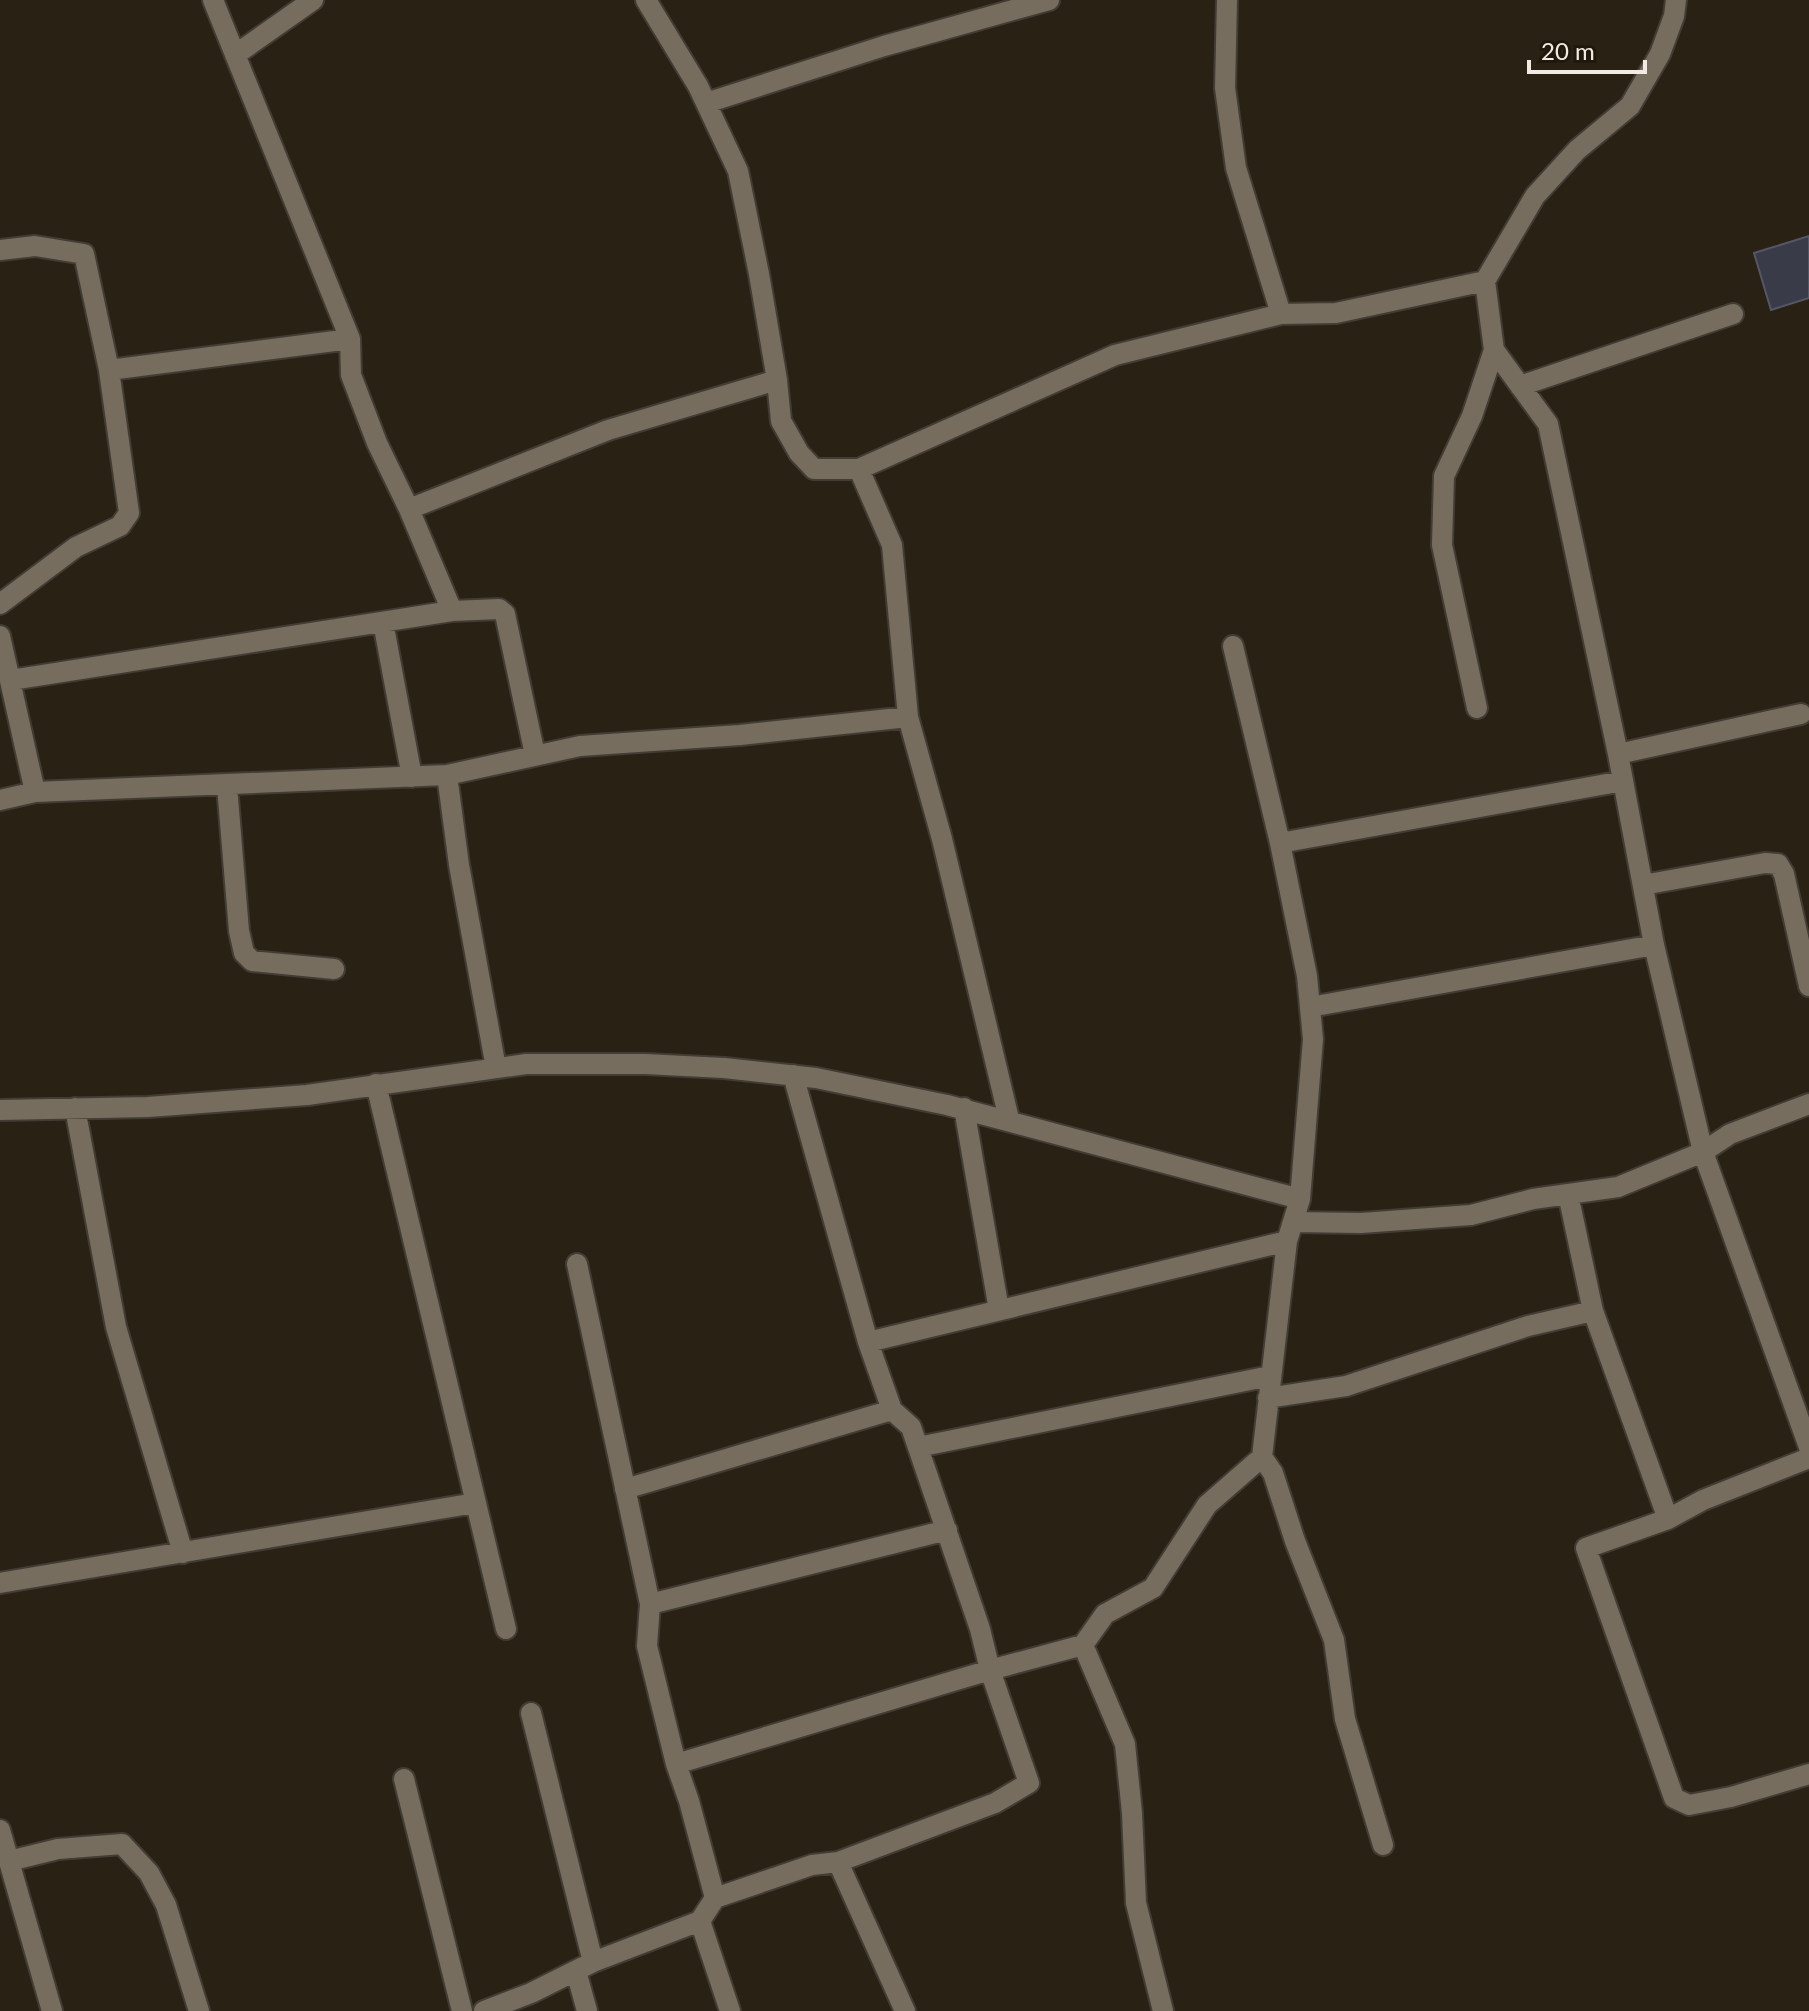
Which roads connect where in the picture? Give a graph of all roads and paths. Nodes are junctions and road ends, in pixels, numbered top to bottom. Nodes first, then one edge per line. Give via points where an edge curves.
1 (213, 0) edge
2 (313, 0) edge
3 (646, 0) edge
4 (1049, 0) edge
5 (1227, 0) edge
6 (1676, 0) edge
7 (235, 55) junction
8 (706, 103) junction
9 (0, 250) edge
10 (1485, 281) junction
11 (1281, 314) junction
12 (1733, 314) dead end
13 (350, 339) junction
14 (1494, 350) junction
15 (109, 370) junction
16 (777, 380) junction
17 (1520, 386) junction
18 (859, 469) junction
19 (409, 509) junction
20 (0, 604) edge
21 (452, 611) junction
22 (383, 622) junction
23 (0, 636) edge
24 (1233, 646) dead end
25 (11, 680) junction
26 (1477, 708) dead end
27 (1801, 714) dead end
28 (908, 717) junction
29 (1618, 754) junction
30 (535, 755) junction
31 (447, 775) junction
32 (412, 777) junction
33 (1623, 781) junction
34 (227, 786) junction
35 (35, 792) junction
36 (0, 800) edge
37 (1280, 843) junction
38 (1643, 885) junction
39 (1654, 945) junction
40 (334, 969) dead end
41 (1809, 986) edge
42 (1310, 1007) junction
43 (496, 1068) junction
44 (793, 1075) junction
45 (376, 1084) junction
46 (1809, 1104) edge
47 (75, 1108) junction
48 (964, 1108) junction
49 (0, 1110) edge
50 (1009, 1119) junction
51 (1703, 1152) junction
52 (1568, 1194) junction
53 (1300, 1199) junction
54 (1290, 1231) junction
55 (577, 1264) dead end
56 (999, 1310) junction
57 (1593, 1311) junction
58 (868, 1342) junction
59 (1270, 1376) junction
60 (1268, 1398) junction
61 (892, 1410) junction
62 (918, 1447) junction
63 (1809, 1447) edge
64 (1262, 1457) junction
65 (1809, 1458) edge
66 (625, 1489) junction
67 (475, 1503) junction
68 (1668, 1519) junction
69 (947, 1530) junction
70 (183, 1553) junction
71 (0, 1583) edge
72 (650, 1604) junction
73 (506, 1629) dead end
74 (1083, 1645) junction
75 (990, 1670) junction
76 (531, 1713) dead end
77 (676, 1764) junction
78 (1809, 1774) edge
79 (404, 1779) dead end
80 (0, 1830) edge
81 (1383, 1845) dead end
82 (9, 1861) junction
83 (838, 1862) junction
84 (715, 1898) junction
85 (700, 1921) junction
86 (584, 1966) junction
87 (52, 2011) edge
88 (199, 2011) edge
89 (462, 2011) edge
90 (484, 2011) edge
91 (587, 2011) edge
92 (730, 2011) edge
93 (905, 2011) edge
94 (1163, 2011) edge

1 - 7 street
2 - 7 street
3 - 8 street
4 - 8 street
5 - 11 street via 1225,88 1236,168
6 - 10 street via 1660,54 1630,106 1577,150 1535,196
7 - 13 street
8 - 16 street via 738,171
9 - 15 street via 35,246 84,254
10 - 11 street via 1336,313
10 - 14 street
11 - 18 street via 1115,355
12 - 17 street
13 - 15 street
13 - 19 street via 351,375
14 - 17 street
14 - 26 street via 1444,476 1442,545
15 - 20 street via 129,513 120,526 76,547
16 - 18 street via 781,421 799,453 814,469
16 - 19 street via 608,430
17 - 29 street via 1548,424
18 - 28 street via 892,545
19 - 21 street
21 - 22 street
21 - 30 street via 499,609 505,614
22 - 25 street
22 - 32 street
23 - 25 street
24 - 37 street
25 - 35 street
27 - 29 street
28 - 30 street via 580,746
28 - 50 street
29 - 33 street
30 - 31 street
31 - 32 street
31 - 43 street
32 - 34 street
33 - 37 street
33 - 38 street
34 - 35 street
34 - 40 street via 244,953 252,961
35 - 36 street
37 - 42 street
38 - 39 street
38 - 41 street via 1778,864
39 - 42 street
39 - 51 street
42 - 53 street via 1313,1039
43 - 44 street via 645,1064
43 - 45 street
44 - 48 street
44 - 58 street
45 - 47 street via 307,1095
45 - 67 street
46 - 51 street via 1730,1134
47 - 49 street
47 - 70 street via 116,1327
48 - 50 street
48 - 56 street
50 - 53 street
51 - 52 street via 1618,1187
51 - 63 street
52 - 54 street via 1471,1215
52 - 57 street
53 - 54 street
54 - 56 street
54 - 59 street
55 - 66 street
56 - 58 street
57 - 60 street via 1528,1326 1346,1386
57 - 68 street
58 - 61 street
59 - 60 street
59 - 62 street
60 - 64 street
61 - 62 street via 911,1427
61 - 66 street
62 - 69 street
64 - 74 street via 1207,1505 1153,1588 1105,1614
64 - 81 street via 1273,1473 1334,1640 1345,1719
65 - 68 street
66 - 72 street
67 - 70 street
67 - 73 street
68 - 78 street via 1586,1548 1674,1798 1689,1805
69 - 72 street
69 - 75 street
70 - 71 street
72 - 77 street via 647,1646
74 - 75 street
74 - 94 street via 1125,1744 1136,1903
75 - 77 street
75 - 83 street via 1029,1783 995,1803
76 - 86 street
77 - 84 street
79 - 89 street
80 - 82 street
82 - 87 street
82 - 88 street via 58,1849 122,1844 149,1873 166,1905
83 - 84 street via 812,1865
83 - 93 street
84 - 85 street
85 - 86 street
85 - 92 street
86 - 90 street
86 - 91 street

